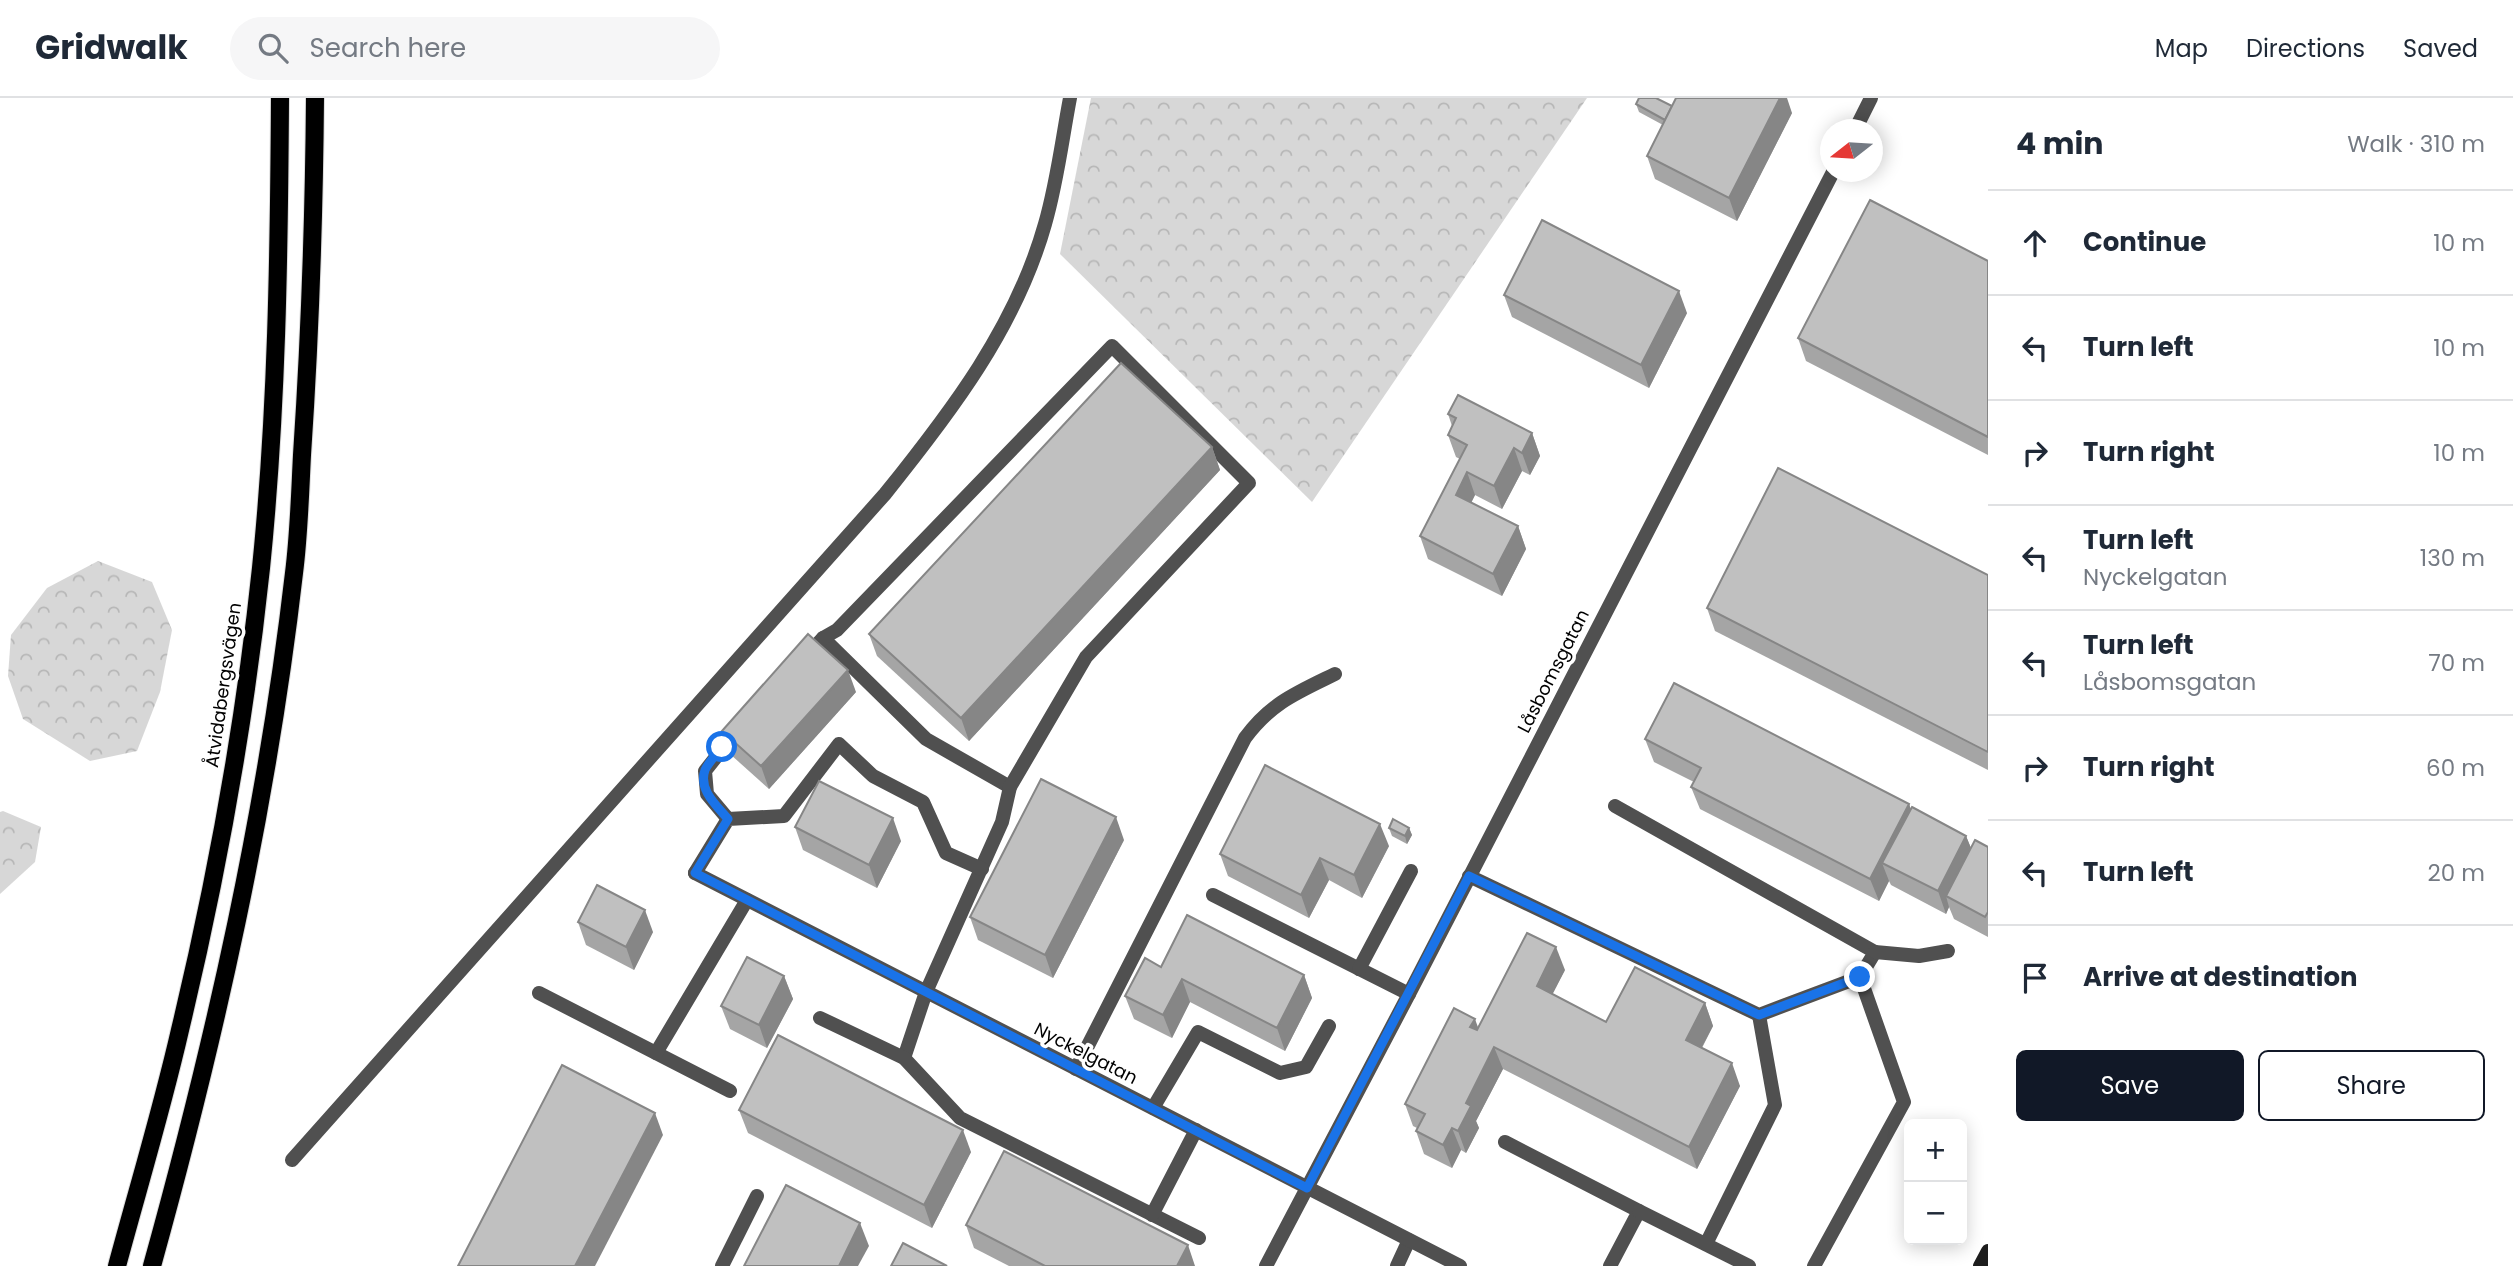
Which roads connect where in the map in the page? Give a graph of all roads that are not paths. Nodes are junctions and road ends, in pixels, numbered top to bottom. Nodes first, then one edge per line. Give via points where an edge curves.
1 (280, 98) edge
2 (314, 98) edge
3 (1070, 98) edge
4 (1871, 98) edge
5 (1860, 119) edge
6 (1828, 182) edge
7 (823, 638) junction
8 (795, 667) edge
9 (1335, 674) dead end
10 (749, 717) edge
11 (1010, 787) junction
12 (1615, 806) dead end
13 (728, 819) junction
14 (982, 869) junction
15 (1411, 871) dead end
16 (1469, 876) junction
17 (1213, 895) dead end
18 (747, 900) junction
19 (1948, 951) dead end
20 (1875, 952) junction
21 (1359, 969) junction
22 (1860, 977) junction
23 (926, 992) junction
24 (539, 993) dead end
25 (1409, 994) junction
26 (1759, 1015) junction
27 (820, 1018) dead end
28 (1329, 1026) dead end
29 (656, 1053) junction
30 (904, 1058) junction
31 (1076, 1069) junction
32 (730, 1091) dead end
33 (1153, 1108) junction
34 (1196, 1130) junction
35 (1505, 1142) dead end
36 (292, 1160) dead end
37 (1307, 1188) junction
38 (757, 1196) dead end
39 (1639, 1211) junction
40 (1152, 1215) junction
41 (1199, 1238) dead end
42 (1409, 1240) junction
43 (1706, 1244) junction
44 (1988, 1251) edge
45 (117, 1266) edge
46 (152, 1266) edge
47 (722, 1266) edge
48 (1266, 1266) edge
49 (1397, 1266) edge
50 (1460, 1266) edge
51 (1610, 1266) edge
52 (1749, 1266) edge
53 (1814, 1266) edge
54 (1980, 1266) edge

1 - 45 main road, Åtvidabergsvägen via 274,408 261,569 219,849 180,1032
2 - 46 main road via 306,408 295,570 276,708 211,1044
3 - 36 street via 1045,223 1023,289 943,422 886,494
4 - 5 street
6 - 16 street, Låsbomsgatan
7 - 8 street
7 - 11 street via 926,739
7 - 11 street via 837,630 1112,346 1249,482 1086,657
9 - 31 street via 1289,696 1261,717 1245,738
10 - 13 street via 705,771 707,794
11 - 14 street via 1002,822
12 - 20 street
13 - 14 street via 784,816 839,744 873,776 923,802 946,853
13 - 18 street, Nyckelgatan via 695,873
14 - 23 street
15 - 21 street
16 - 25 street, Låsbomsgatan
16 - 26 street
17 - 21 street
18 - 23 street, Nyckelgatan
18 - 29 street
19 - 20 street via 1919,956
20 - 22 street
21 - 25 street
22 - 26 street
22 - 53 street via 1904,1102
23 - 30 street
23 - 31 street, Nyckelgatan
24 - 29 street
25 - 37 street, Låsbomsgatan
26 - 43 street via 1775,1105
27 - 30 street
28 - 33 street via 1306,1066 1280,1073 1198,1032
29 - 32 street
30 - 40 street via 960,1118
31 - 33 street, Nyckelgatan
33 - 34 street, Nyckelgatan
34 - 37 street, Nyckelgatan
34 - 40 street
35 - 39 street
37 - 42 street, Nyckelgatan
37 - 48 street, Låsbomsgatan
38 - 47 street
39 - 43 street
39 - 51 street
40 - 41 street
42 - 49 street
42 - 50 street, Nyckelgatan
43 - 52 street
44 - 54 street

